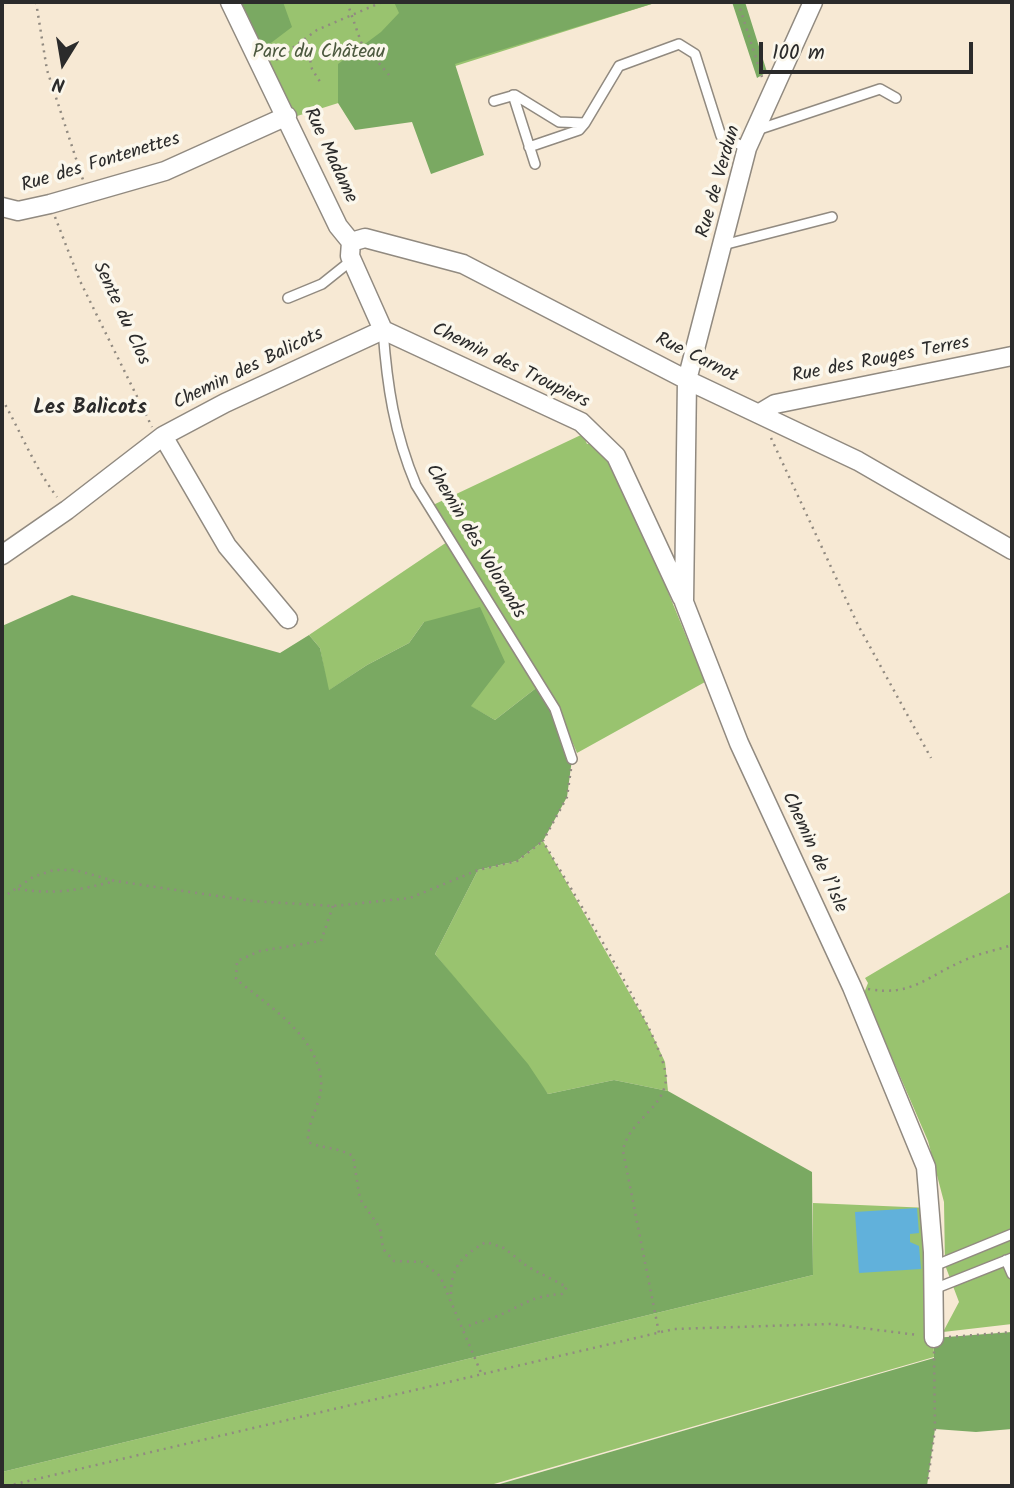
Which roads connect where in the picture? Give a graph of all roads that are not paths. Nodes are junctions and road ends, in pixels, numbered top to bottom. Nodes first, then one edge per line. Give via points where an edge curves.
1 (230, 2) edge
2 (813, 2) edge
3 (513, 96) junction
4 (896, 98) dead end
5 (494, 102) dead end
6 (287, 117) junction
7 (585, 123) junction
8 (755, 131) junction
9 (529, 147) junction
10 (747, 148) junction
11 (534, 164) dead end
12 (2, 207) edge
13 (832, 217) dead end
14 (723, 245) junction
15 (351, 251) junction
16 (288, 298) dead end
17 (383, 330) junction
18 (1012, 356) edge
19 (687, 380) junction
20 (760, 414) junction
21 (161, 437) junction
22 (1012, 550) edge
23 (2, 555) edge
24 (684, 603) junction
25 (288, 619) dead end
26 (572, 759) road end
27 (1012, 1234) edge
28 (1009, 1259) edge
29 (934, 1266) junction
30 (1012, 1274) edge
31 (934, 1289) junction
32 (934, 1338) road end

1 - 6 street, Rue Madame
2 - 8 street, Rue de Verdun
3 - 5 lane
3 - 7 lane via 559,122
3 - 9 lane
4 - 8 lane via 880,89
6 - 12 street, Rue des Fontenettes via 164,171 50,204 18,211
6 - 15 street, Rue Madame
7 - 9 lane via 579,130
7 - 10 lane via 618,66 679,44 695,54 721,136
8 - 10 street, Rue de Verdun
9 - 11 lane
10 - 14 street, Rue de Verdun
13 - 14 lane
14 - 19 street, Rue de Verdun
15 - 16 lane via 322,284
15 - 17 street, Rue Madame
15 - 19 street, Rue Carnot via 365,238 463,264
17 - 21 street, Chemin des Balicots
17 - 24 street, Chemin des Troupiers via 581,422 616,456
17 - 26 lane, Chemin des Volorands via 387,391 401,449 416,485 555,709
18 - 20 street, Rue des Rouges Terres via 775,404
19 - 20 street, Rue Carnot
19 - 24 street, Chemin de l’Isle
20 - 22 street, Rue Carnot via 858,461
21 - 23 street, Chemin des Balicots
21 - 25 street via 227,545
24 - 29 street, Chemin de l’Isle via 739,743 852,987 926,1167
27 - 29 lane
28 - 30 lane
28 - 31 lane
29 - 31 street, Chemin de l’Isle
31 - 32 street, Chemin de l’Isle

